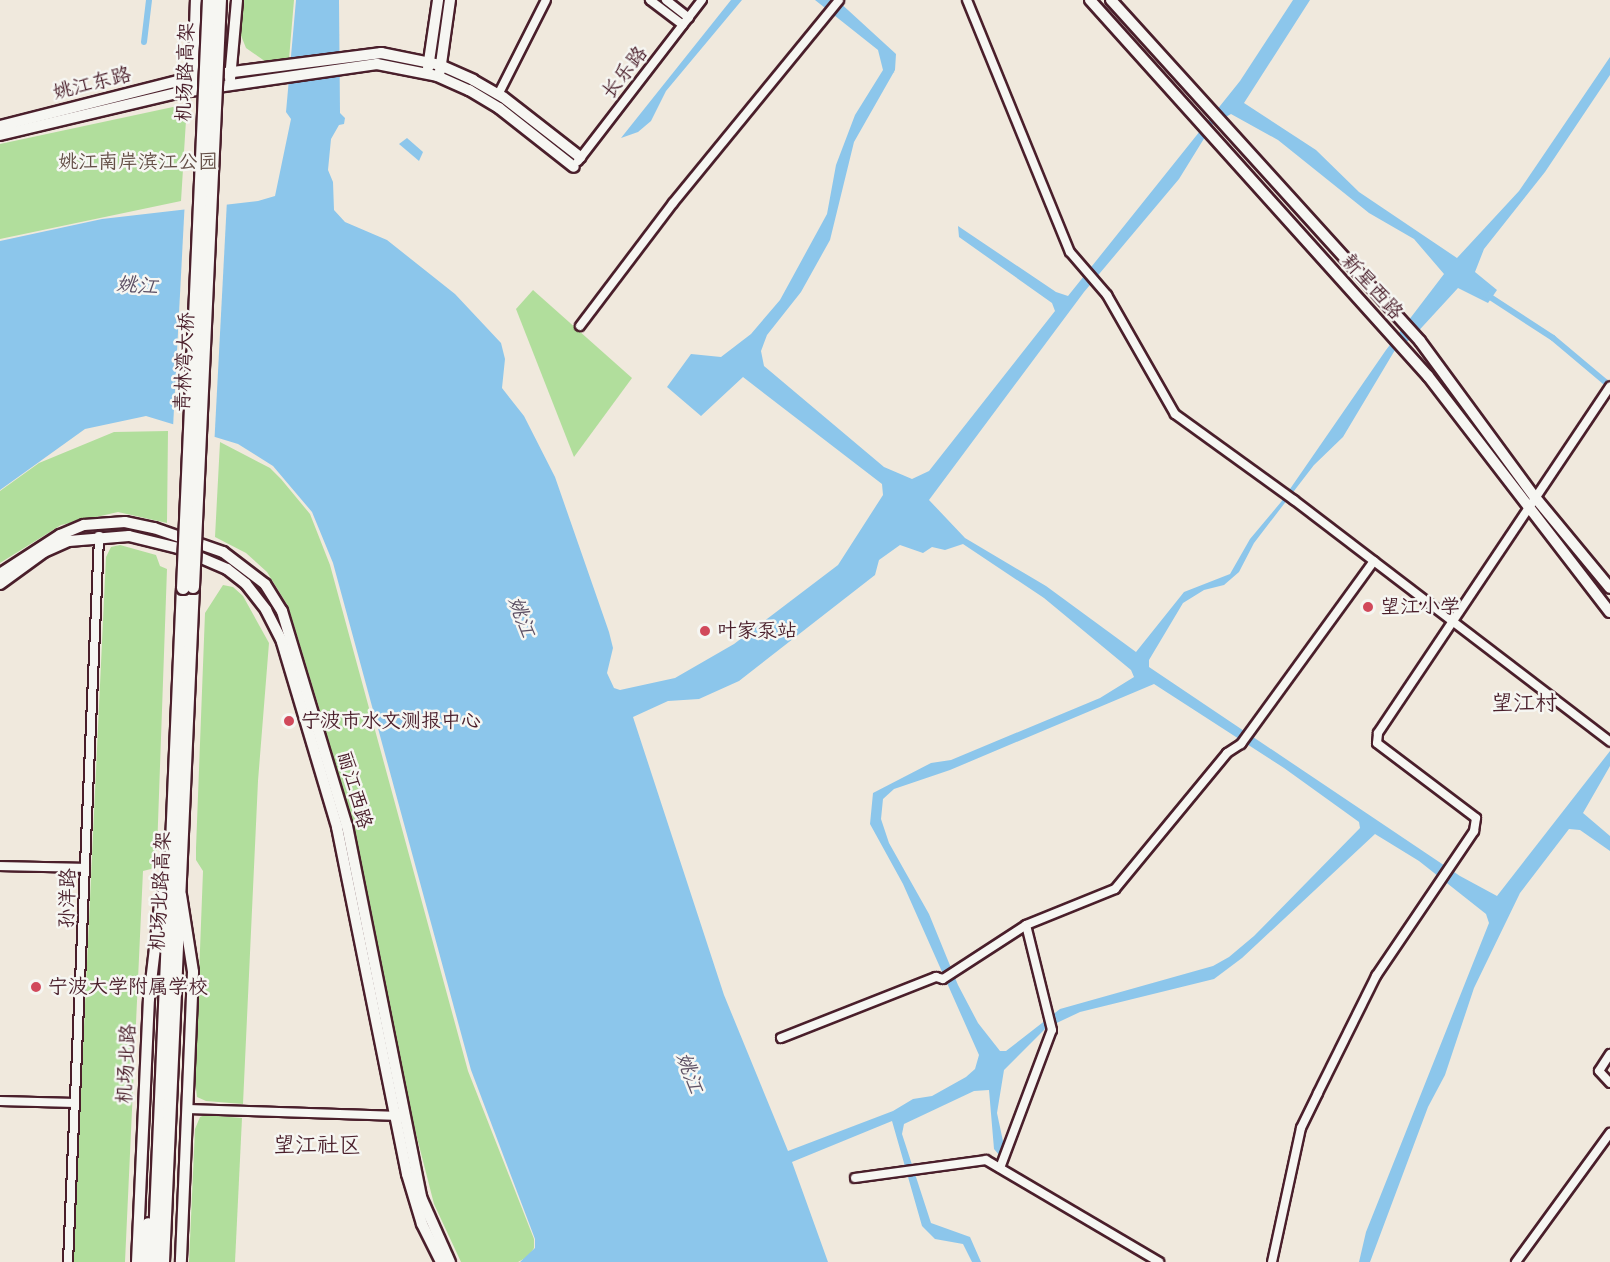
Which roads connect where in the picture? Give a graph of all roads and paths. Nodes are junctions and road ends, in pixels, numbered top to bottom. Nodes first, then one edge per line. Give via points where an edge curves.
1 (196, 0) edge
2 (208, 0) edge
3 (220, 0) edge
4 (237, 0) edge
5 (438, 0) edge
6 (450, 0) edge
7 (546, 0) edge
8 (650, 0) edge
9 (666, 0) edge
10 (702, 0) edge
11 (838, 0) edge
12 (967, 0) edge
13 (1090, 0) edge
14 (1111, 0) edge
15 (689, 18) junction
16 (683, 25) junction
17 (359, 60) junction
18 (428, 68) junction
19 (440, 71) junction
20 (231, 72) junction
21 (194, 77) junction
22 (229, 85) junction
23 (192, 90) junction
24 (498, 95) junction
25 (0, 126) edge
26 (0, 135) edge
27 (215, 139) joint
28 (203, 146) joint
29 (577, 162) junction
30 (580, 326) dead end
31 (1610, 387) edge
32 (1534, 496) junction
33 (99, 536) junction
34 (1374, 561) junction
35 (0, 574) edge
36 (0, 584) edge
37 (188, 587) junction
38 (1610, 588) edge
39 (1610, 612) edge
40 (1451, 620) junction
41 (1610, 742) edge
42 (0, 866) edge
43 (85, 868) junction
44 (170, 870) junction
45 (181, 894) junction
46 (1026, 925) junction
47 (781, 1038) dead end
48 (1610, 1054) edge
49 (1610, 1083) edge
50 (0, 1103) edge
51 (75, 1106) junction
52 (188, 1109) junction
53 (400, 1116) junction
54 (1610, 1133) edge
55 (1000, 1168) junction
56 (855, 1178) dead end
57 (155, 1234) junction
58 (68, 1262) edge
59 (137, 1262) edge
60 (145, 1262) edge
61 (154, 1262) edge
62 (165, 1262) edge
63 (182, 1262) edge
64 (441, 1262) edge
65 (450, 1262) edge
66 (1159, 1262) edge
67 (1272, 1262) edge
68 (1516, 1262) edge

1 - 21 main road
2 - 28 highway, 机场路高架, bridge
3 - 27 highway, 机场路高架, bridge
4 - 20 main road
5 - 18 main road
6 - 19 main road
7 - 24 street
8 - 16 street
9 - 15 street
10 - 15 street, 长乐路
11 - 30 street via 673,203
12 - 34 street via 1070,252 1107,295 1175,414
13 - 39 main road, 新星西路 via 1428,376
14 - 32 main road, 新星西路 via 1420,341
15 - 16 street, 长乐路
16 - 29 street, 长乐路
17 - 18 main road via 381,53
17 - 20 main road, 姚江东路
17 - 22 main road, 姚江东路
18 - 19 main road
19 - 24 main road
19 - 29 main road
20 - 21 main road, 姚江东路
20 - 22 main road
21 - 23 main road
21 - 25 main road, 姚江东路
22 - 23 main road, 姚江东路
23 - 26 main road, 姚江东路
24 - 29 main road
27 - 37 highway, 青林湾大桥, bridge
28 - 37 highway, 青林湾大桥, bridge
31 - 32 street
32 - 38 main road, 新星西路
32 - 40 street
33 - 36 main road, 丽江西路 via 69,541 44,552
33 - 43 street, 孙洋路
33 - 53 main road, 丽江西路 via 155,541 227,569 259,602 282,642 337,827
34 - 40 street
34 - 46 street via 1241,744 1227,753 1124,882
35 - 53 main road, 丽江西路 via 60,535 84,525 125,522 223,552 265,584 282,611 347,826
37 - 44 highway, 机场北路高架
37 - 45 highway, 机场北路高架
40 - 41 street
40 - 67 street via 1382,723 1377,743 1467,809 1476,818 1474,831 1376,976 1301,1128
42 - 43 street
43 - 51 street, 孙洋路
44 - 57 highway, 机场北路高架
44 - 59 main road, 机场北路 via 159,906 149,999
45 - 52 main road via 193,972
45 - 57 highway, 机场北路高架
46 - 47 street via 943,979 936,977
46 - 55 street via 1052,1030
48 - 49 street via 1599,1071
50 - 51 street
51 - 58 street, 孙洋路
52 - 53 street
52 - 63 main road
53 - 64 main road, 丽江西路 via 422,1224
53 - 65 main road, 丽江西路 via 421,1197
54 - 68 street
55 - 56 street via 984,1160
55 - 66 street
57 - 60 highway
57 - 61 highway
57 - 62 highway

